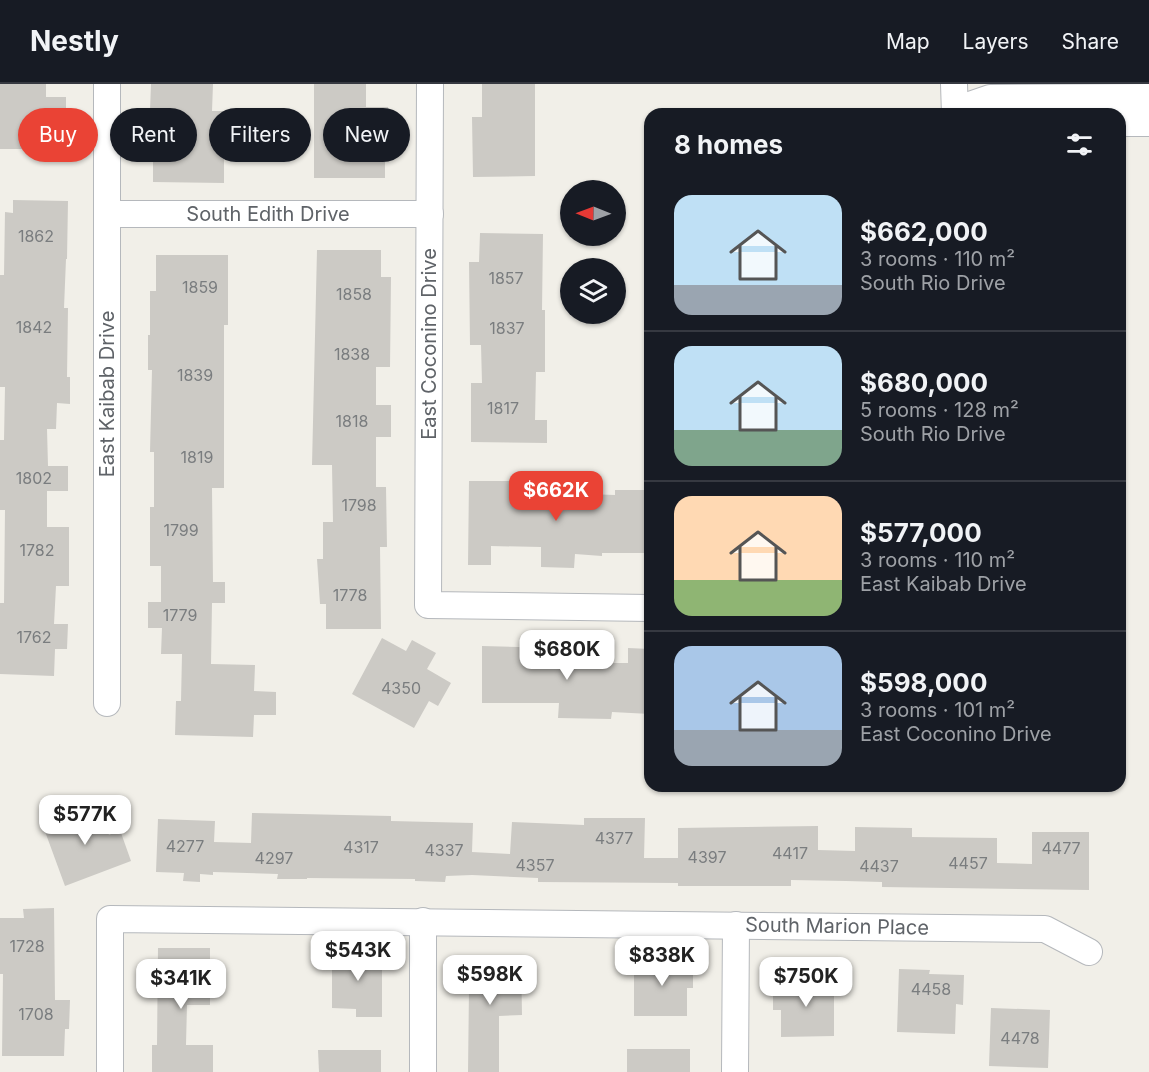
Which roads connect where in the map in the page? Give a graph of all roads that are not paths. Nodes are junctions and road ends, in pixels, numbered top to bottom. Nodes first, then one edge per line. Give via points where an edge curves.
1 (107, 84) edge
2 (430, 84) edge
3 (954, 84) edge
4 (1149, 97) edge
5 (1072, 106) edge
6 (957, 108) edge
7 (969, 108) edge
8 (1126, 123) edge
9 (1149, 123) edge
10 (107, 214) junction
11 (430, 214) junction
12 (644, 608) edge
13 (107, 703) dead end
14 (423, 921) junction
15 (736, 925) junction
16 (1089, 952) dead end
17 (110, 1072) edge
18 (423, 1072) edge
19 (735, 1072) edge

1 - 10 street, East Kaibab Drive
2 - 11 street, East Coconino Drive
3 - 6 street
4 - 5 street
5 - 7 street via 990,98
8 - 9 street
10 - 11 street, South Edith Drive
10 - 13 street, East Kaibab Drive
11 - 12 street, East Coconino Drive via 428,605
14 - 15 street, South Marion Place
14 - 17 street, South Marion Place via 110,919
14 - 18 street
15 - 16 street, South Marion Place via 1045,929
15 - 19 street

